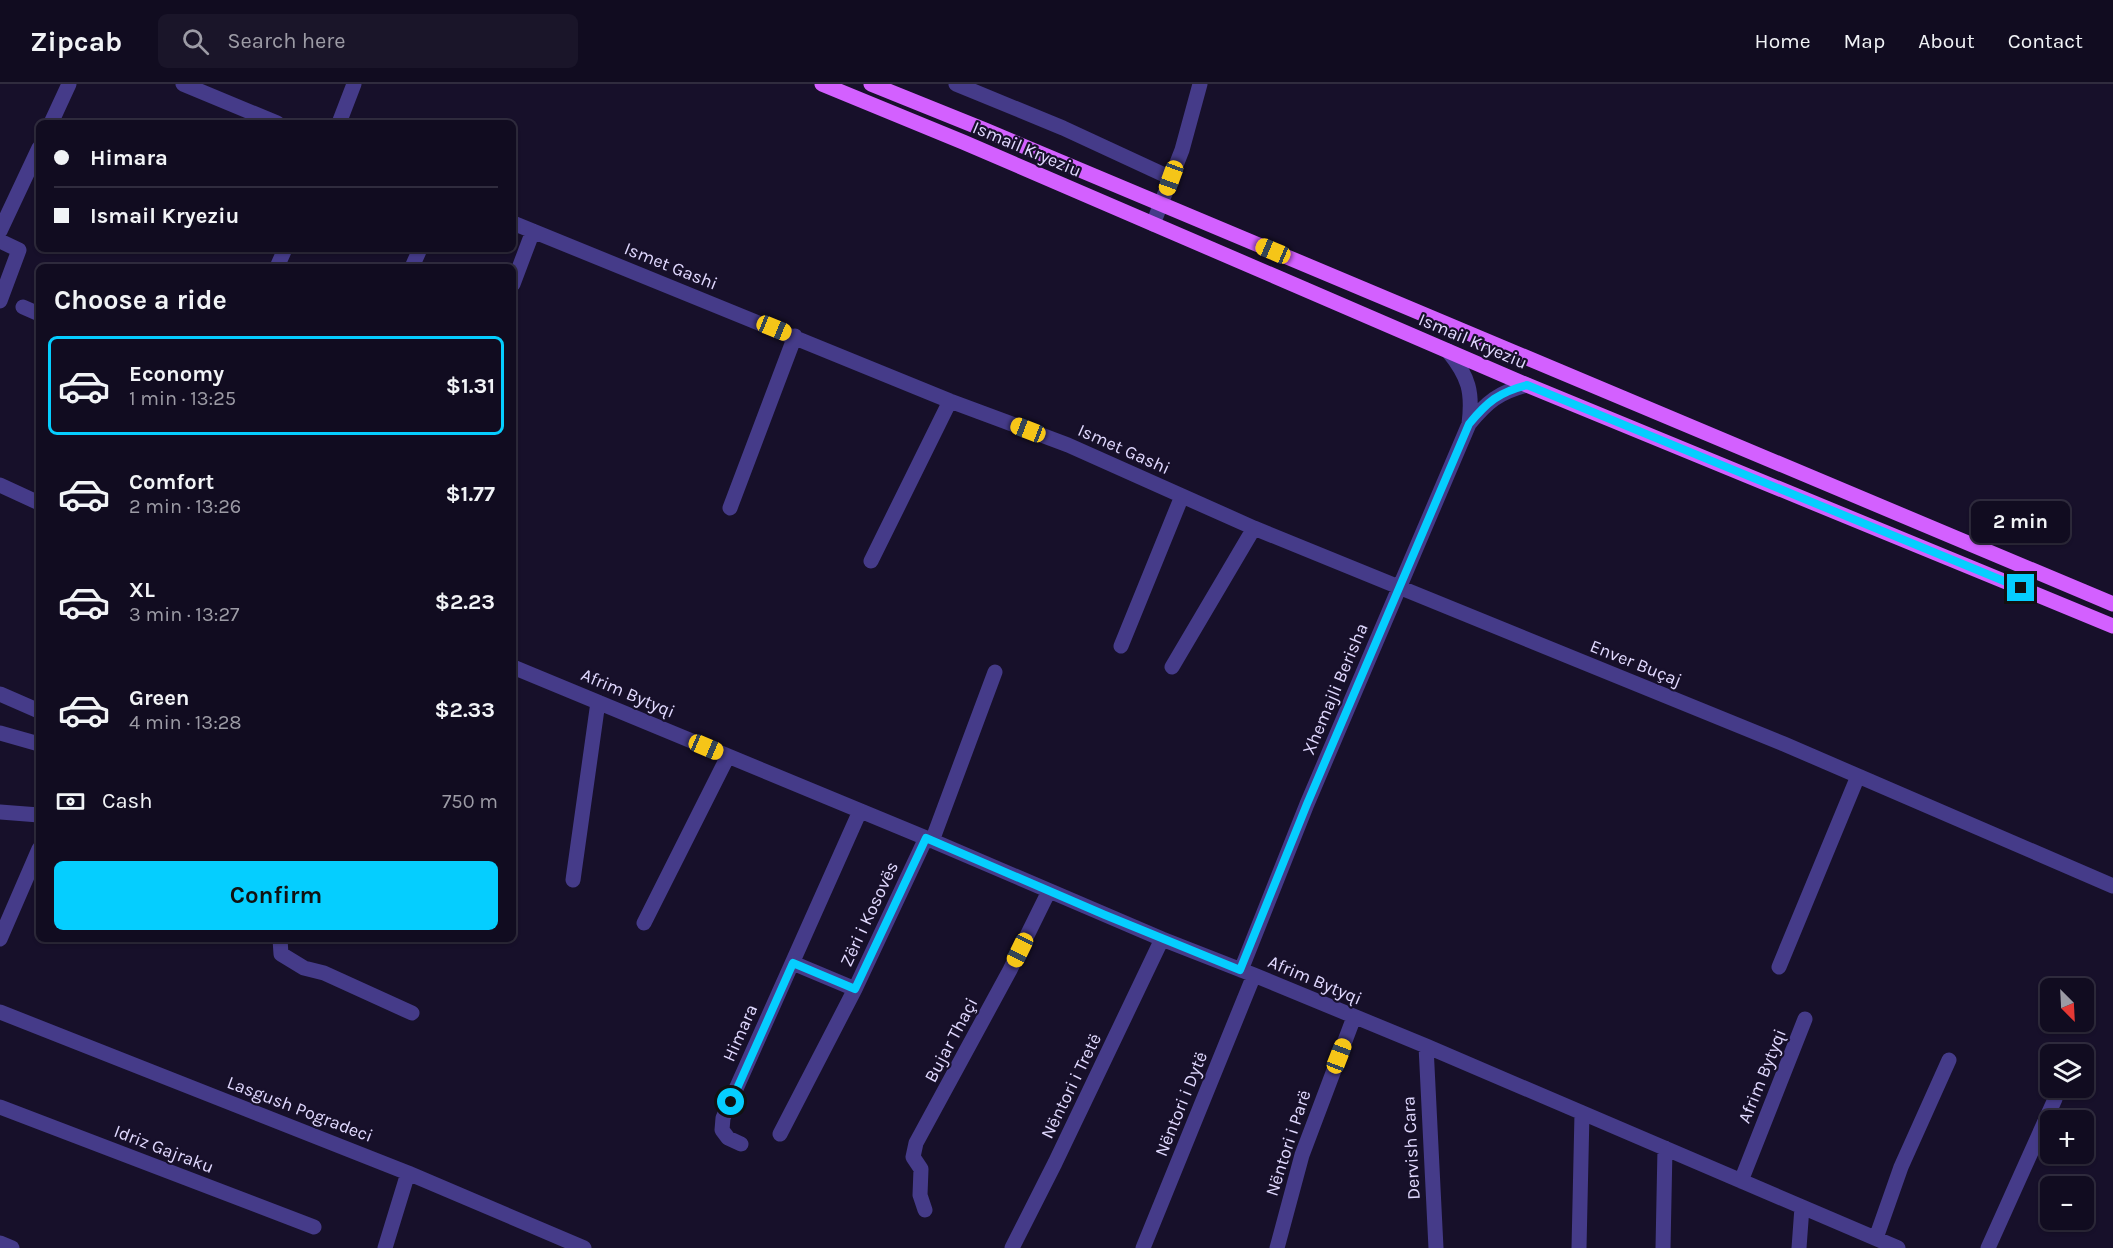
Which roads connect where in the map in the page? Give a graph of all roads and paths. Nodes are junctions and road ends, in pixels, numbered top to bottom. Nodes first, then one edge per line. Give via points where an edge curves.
1 (69, 84) edge
2 (183, 84) edge
3 (354, 84) edge
4 (822, 84) edge
5 (871, 84) edge
6 (1200, 84) edge
7 (966, 86) edge
8 (52, 120) edge
9 (270, 120) edge
10 (340, 120) edge
11 (36, 154) edge
12 (1171, 178) junction
13 (1161, 205) junction
14 (516, 224) edge
15 (1153, 224) junction
16 (0, 231) edge
17 (533, 231) junction
18 (0, 241) edge
19 (516, 276) edge
20 (0, 301) edge
21 (23, 307) dead end
22 (36, 313) edge
23 (795, 336) junction
24 (1448, 351) junction
25 (1527, 385) junction
26 (950, 401) junction
27 (1469, 424) junction
28 (0, 485) edge
29 (1182, 496) junction
30 (36, 502) edge
31 (730, 508) dead end
32 (1254, 528) junction
33 (871, 561) dead end
34 (1399, 587) junction
35 (2113, 604) edge
36 (2113, 626) edge
37 (1121, 646) dead end
38 (1172, 667) dead end
39 (516, 668) edge
40 (995, 672) dead end
41 (0, 694) edge
42 (598, 702) junction
43 (36, 710) edge
44 (0, 733) edge
45 (36, 743) edge
46 (728, 756) junction
47 (1858, 776) junction
48 (860, 811) junction
49 (0, 812) edge
50 (36, 814) edge
51 (929, 839) junction
52 (36, 855) edge
53 (573, 880) dead end
54 (2113, 886) edge
55 (1049, 891) junction
56 (7, 906) edge
57 (644, 923) dead end
58 (0, 939) edge
59 (1162, 939) junction
60 (280, 942) edge
61 (793, 963) junction
62 (1779, 967) dead end
63 (1247, 972) junction
64 (855, 989) junction
65 (0, 1012) edge
66 (412, 1013) dead end
67 (1354, 1017) junction
68 (1806, 1019) dead end
69 (1426, 1046) junction
70 (1949, 1060) dead end
71 (2055, 1099) dead end
72 (0, 1107) edge
73 (1582, 1113) junction
74 (780, 1134) dead end
75 (741, 1144) dead end
76 (1665, 1148) junction
77 (408, 1173) junction
78 (1741, 1181) junction
79 (1802, 1207) junction
80 (925, 1210) dead end
81 (314, 1227) dead end
82 (1876, 1239) junction
83 (0, 1243) edge
84 (12, 1248) edge
85 (385, 1248) edge
86 (584, 1248) edge
87 (1012, 1248) edge
88 (1143, 1248) edge
89 (1277, 1248) edge
90 (1436, 1248) edge
91 (1579, 1248) edge
92 (1663, 1248) edge
93 (1799, 1248) edge
94 (1896, 1248) edge
95 (1988, 1248) edge

1 - 8 street
2 - 9 street
3 - 10 street
4 - 15 main road, Ismail Kryeziu
5 - 13 main road, Ismail Kryeziu
6 - 12 street
7 - 12 street
11 - 16 street
12 - 13 street
13 - 15 street
13 - 35 main road, Ismail Kryeziu
14 - 17 street, Ismet Gashi
15 - 24 main road, Ismail Kryeziu
17 - 19 street
17 - 23 street, Ismet Gashi
18 - 20 street via 19,250
21 - 22 street
23 - 26 street, Ismet Gashi
23 - 31 street
24 - 25 main road, Ismail Kryeziu
24 - 27 street, Xhemajli Berisha via 1469,386
25 - 27 street, Xhemajli Berisha via 1500,394
25 - 36 main road, Ismail Kryeziu
26 - 29 street, Ismet Gashi via 1068,445
26 - 33 street
27 - 34 street, Xhemajli Berisha
28 - 30 street
29 - 32 street, Ismet Gashi
29 - 37 street, Ismet Gashi
32 - 34 street, Ismet Gashi
32 - 38 street
34 - 47 street, Enver Buçaj
34 - 63 street, Xhemajli Berisha via 1307,804
39 - 42 street, Afrim Bytyqi
40 - 51 street
41 - 43 street
42 - 46 street, Afrim Bytyqi
42 - 53 street
44 - 45 street
46 - 48 street, Afrim Bytyqi
46 - 57 street
47 - 54 street, Enver Buçaj
47 - 62 street
48 - 51 street, Afrim Bytyqi
48 - 61 street, Himara
49 - 50 street
51 - 55 street, Afrim Bytyqi
51 - 64 street, Zëri i Kosovës
52 - 56 street
55 - 59 street, Afrim Bytyqi
55 - 80 street, Bujar Thaçi via 1005,981 916,1143 914,1157 921,1169 920,1195
56 - 58 street
59 - 63 street, Afrim Bytyqi
59 - 87 street, Nëntori i Tretë
60 - 66 street via 281,954 304,968 324,972
61 - 64 street
61 - 75 street, Himara via 723,1118 722,1130
63 - 67 street, Afrim Bytyqi
63 - 88 street, Nëntori i Dytë
64 - 74 street, Zëri i Kosovës
65 - 77 street, Lasgush Pogradeci
67 - 69 street, Afrim Bytyqi
67 - 89 street, Nëntori i Parë via 1302,1155
68 - 78 street, Afrim Bytyqi
69 - 73 street, Afrim Bytyqi
69 - 90 street, Dervish Cara
70 - 82 street via 1901,1167
71 - 95 street
72 - 81 street, Idriz Gajraku
73 - 76 street, Afrim Bytyqi
73 - 91 street
76 - 78 street, Afrim Bytyqi
76 - 92 street
77 - 85 street
77 - 86 street, Lasgush Pogradeci
78 - 79 street, Afrim Bytyqi
79 - 82 street, Afrim Bytyqi
79 - 93 street
82 - 94 street, Afrim Bytyqi
83 - 84 street

